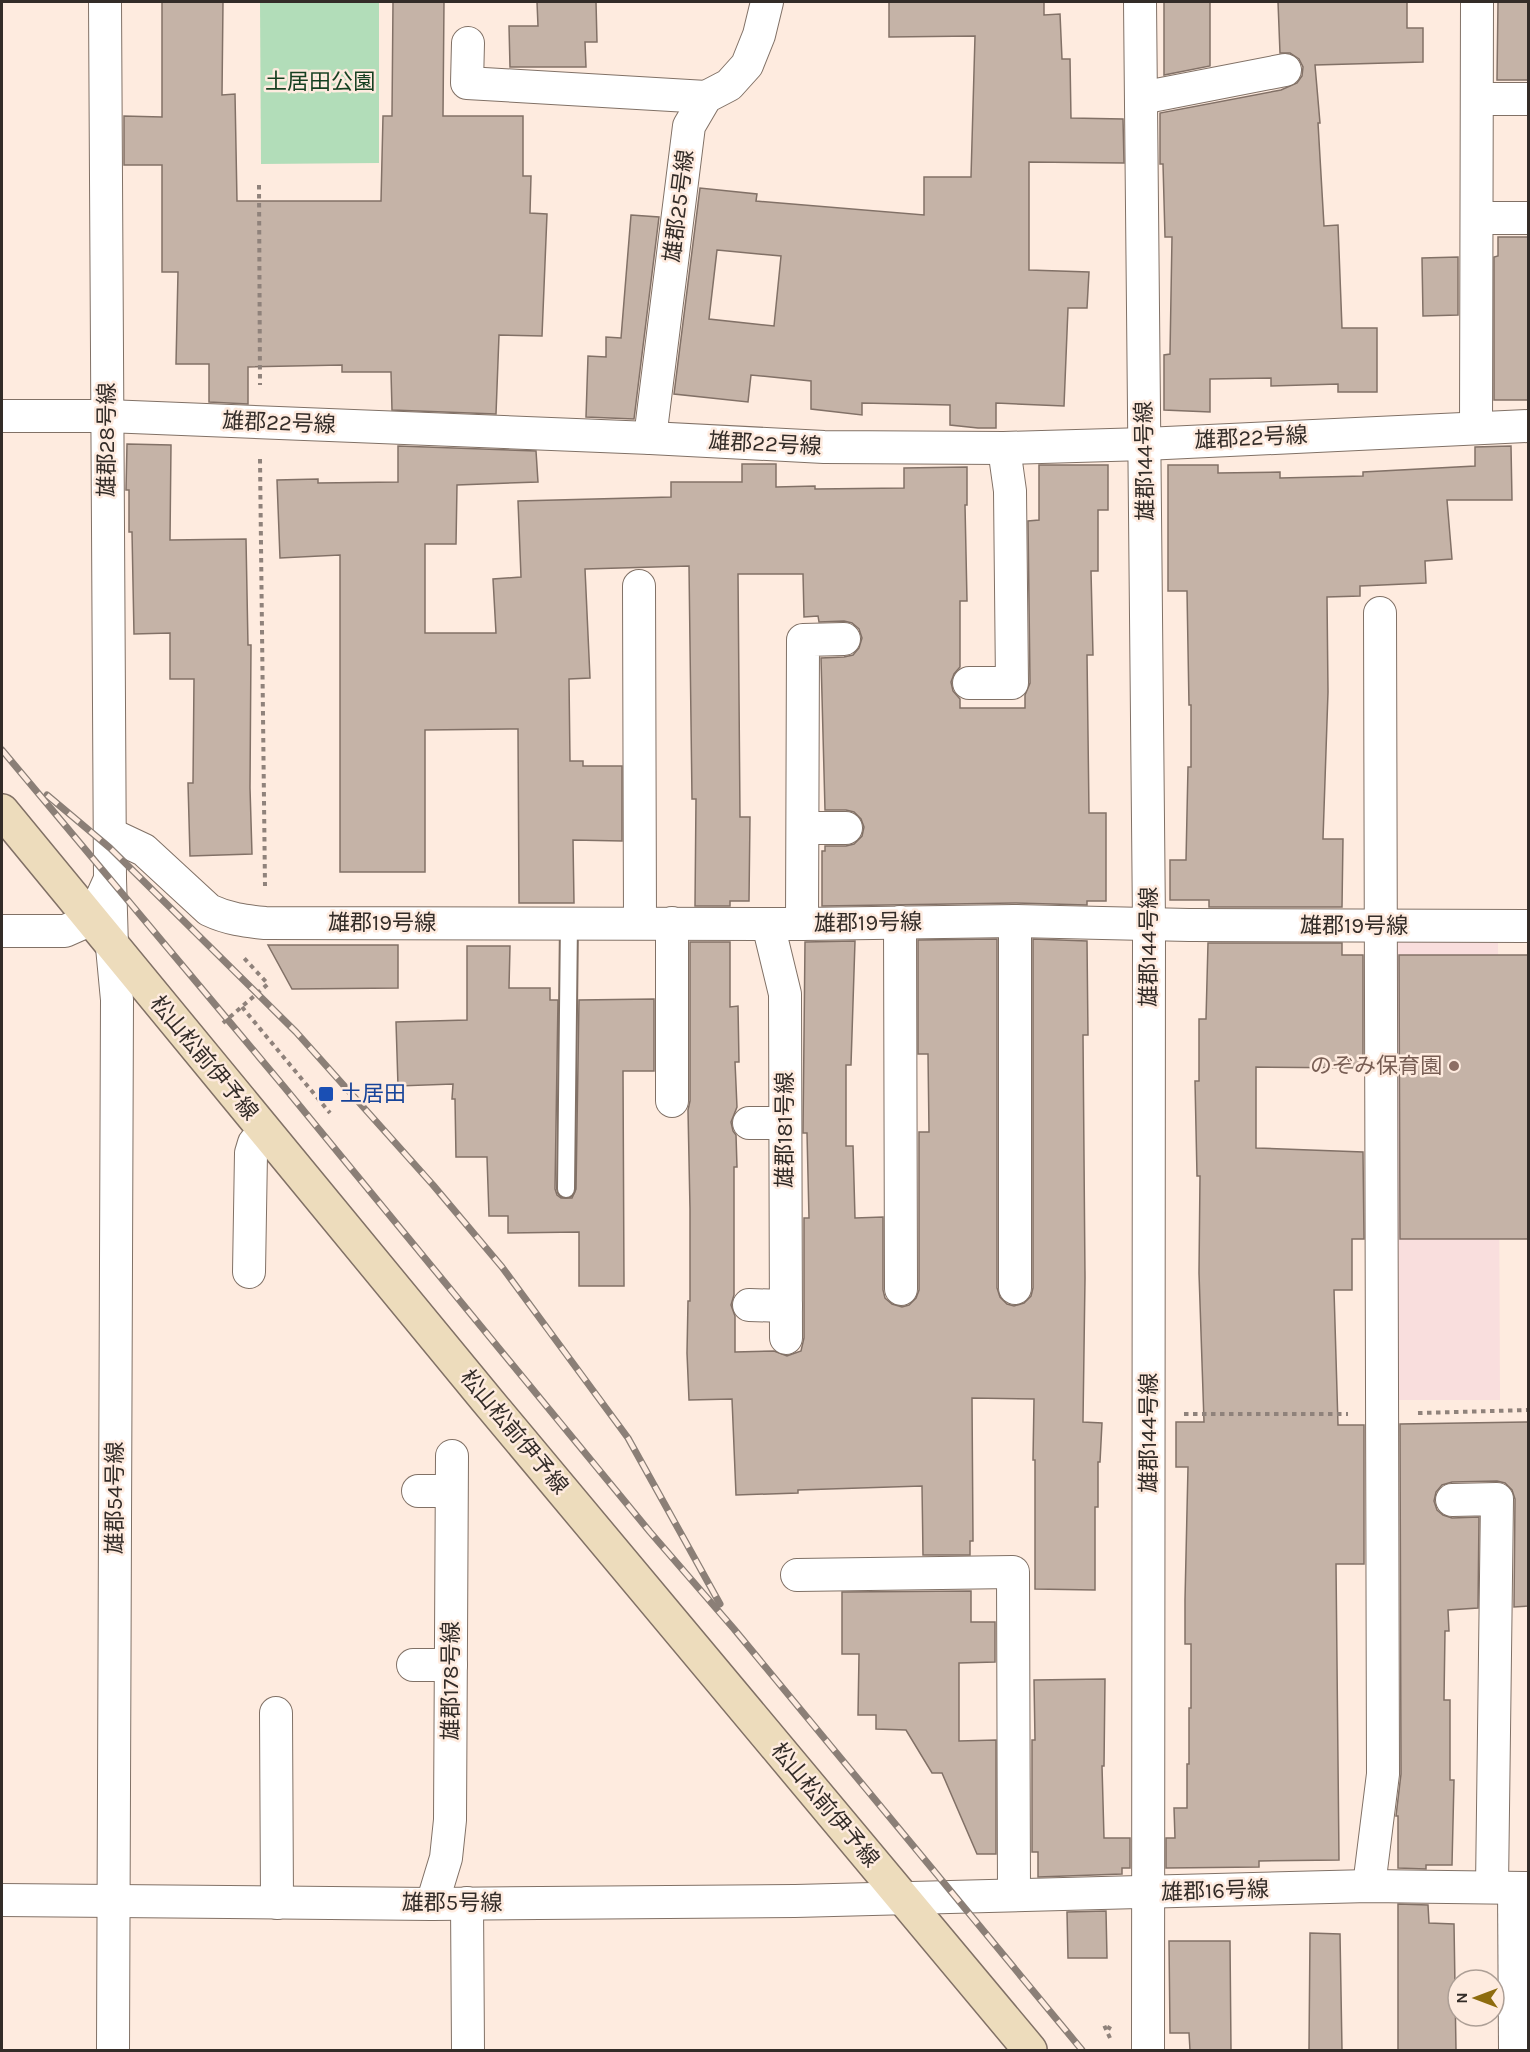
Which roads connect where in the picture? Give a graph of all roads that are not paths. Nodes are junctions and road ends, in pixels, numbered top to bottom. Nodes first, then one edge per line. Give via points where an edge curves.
1 (105, 2) edge
2 (767, 2) edge
3 (1140, 2) edge
4 (1477, 2) edge
5 (468, 43) dead end
6 (1285, 70) dead end
7 (706, 97) junction
8 (1141, 98) junction
9 (1477, 99) junction
10 (1528, 99) edge
11 (1477, 218) junction
12 (1528, 218) edge
13 (2, 416) edge
14 (107, 416) junction
15 (1528, 426) edge
16 (1476, 427) junction
17 (650, 438) junction
18 (1145, 444) junction
19 (1004, 448) junction
20 (639, 586) dead end
21 (1380, 613) dead end
22 (844, 639) dead end
23 (969, 683) dead end
24 (2, 811) edge
25 (803, 828) junction
26 (846, 828) dead end
27 (111, 834) junction
28 (111, 879) junction
29 (92, 919) junction
30 (1015, 921) junction
31 (569, 922) junction
32 (640, 922) junction
33 (900, 922) junction
34 (672, 924) junction
35 (768, 924) junction
36 (802, 924) junction
37 (1149, 924) junction
38 (1380, 926) junction
39 (1528, 926) edge
40 (2, 931) edge
41 (112, 947) junction
42 (672, 1101) dead end
43 (749, 1123) dead end
44 (785, 1123) junction
45 (265, 1131) junction
46 (566, 1189) dead end
47 (249, 1272) dead end
48 (1016, 1288) dead end
49 (901, 1289) dead end
50 (749, 1305) dead end
51 (786, 1306) junction
52 (786, 1338) dead end
53 (452, 1456) dead end
54 (418, 1491) dead end
55 (451, 1491) junction
56 (1452, 1500) dead end
57 (797, 1575) dead end
58 (413, 1665) dead end
59 (451, 1665) junction
60 (276, 1713) dead end
61 (1369, 1886) junction
62 (1512, 1888) edge
63 (1148, 1893) junction
64 (1014, 1895) junction
65 (902, 1897) junction
66 (2, 1900) edge
67 (113, 1900) junction
68 (277, 1903) junction
69 (468, 1903) junction
70 (432, 1904) junction
71 (113, 2050) edge
72 (468, 2050) edge
73 (1030, 2050) edge
74 (1148, 2050) edge
75 (1515, 2050) edge

1 - 14 street, 雄郡28号線
2 - 7 street, 雄郡25号線 via 747,65 729,85
3 - 8 street, 雄郡144号線
4 - 9 street
5 - 7 street via 468,84
6 - 8 street
7 - 17 street, 雄郡25号線 via 689,126
8 - 18 street, 雄郡144号線
9 - 10 street
9 - 11 street
11 - 12 street
11 - 16 street
13 - 14 street, 雄郡22号線
14 - 17 street, 雄郡22号線
14 - 27 street, 雄郡28号線
15 - 16 street, 雄郡22号線
16 - 18 street, 雄郡22号線
17 - 19 street, 雄郡22号線 via 825,447
18 - 19 street, 雄郡22号線
18 - 37 street, 雄郡144号線
19 - 23 street via 1010,491 1012,683
20 - 32 street
21 - 38 street
22 - 25 street via 803,640
24 - 29 main road, 松山松前伊予線
25 - 26 street
25 - 36 street
27 - 28 street, 雄郡28号線
27 - 31 street, 雄郡19号線 via 144,850 209,910 236,920
28 - 29 street, 雄郡28号線
28 - 41 street, 雄郡28号線
29 - 40 street via 65,931
29 - 41 main road, 松山松前伊予線
30 - 33 street, 雄郡19号線
30 - 37 street, 雄郡19号線
30 - 48 street
31 - 32 street, 雄郡19号線
31 - 46 lane
32 - 34 street, 雄郡19号線
33 - 36 street, 雄郡19号線
33 - 49 street
34 - 35 street, 雄郡19号線
34 - 42 street
35 - 36 street, 雄郡19号線
35 - 44 street, 雄郡181号線 via 785,994
37 - 38 street, 雄郡19号線
37 - 63 street, 雄郡144号線
38 - 39 street, 雄郡19号線
38 - 61 street via 1383,1774
41 - 45 main road, 松山松前伊予線
41 - 67 street, 雄郡54号線 via 117,1000
43 - 44 street
44 - 51 street, 雄郡181号線
45 - 47 street via 251,1153
45 - 65 main road, 松山松前伊予線
50 - 51 street
51 - 52 street, 雄郡181号線
53 - 55 street, 雄郡178号線
54 - 55 street
55 - 59 street, 雄郡178号線
56 - 62 street via 1497,1499
57 - 64 street via 1013,1572
58 - 59 street
59 - 70 street, 雄郡178号線 via 450,1820 446,1858
60 - 68 street
61 - 62 street, 雄郡16号線
61 - 63 street, 雄郡16号線
62 - 75 street
63 - 64 street, 雄郡16号線
63 - 74 street, 雄郡144号線
64 - 65 street, 雄郡16号線
65 - 69 street, 雄郡5号線
65 - 73 main road, 松山松前伊予線
66 - 67 street, 雄郡5号線
67 - 68 street, 雄郡5号線
67 - 71 street, 雄郡54号線
68 - 70 street, 雄郡5号線
69 - 70 street, 雄郡5号線
69 - 72 street

